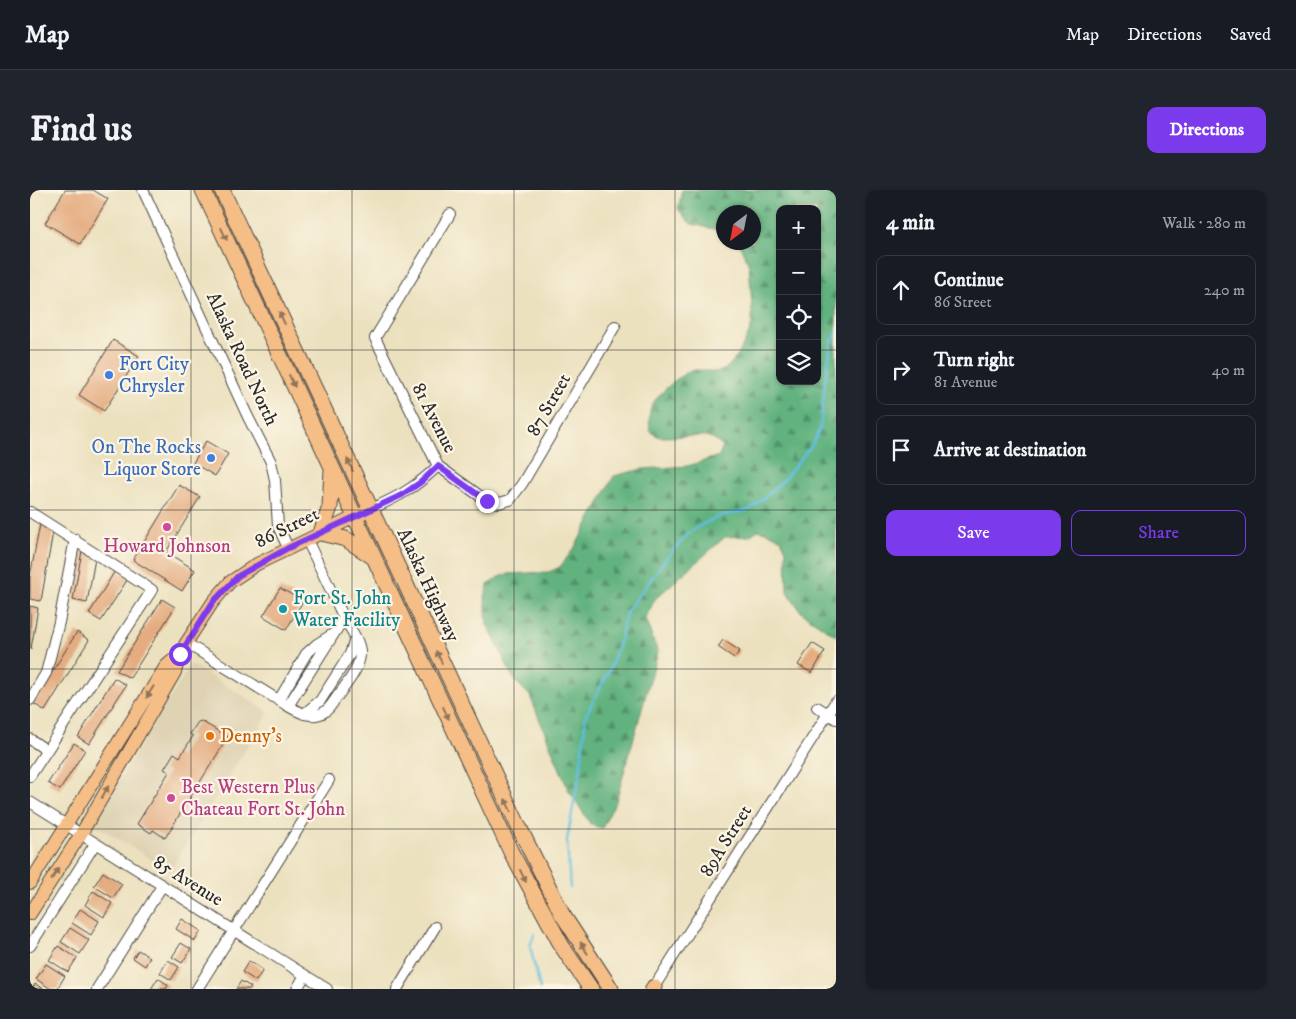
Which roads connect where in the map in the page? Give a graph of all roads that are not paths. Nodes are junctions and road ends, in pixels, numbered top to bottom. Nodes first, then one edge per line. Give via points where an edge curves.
1 (143, 190) edge
2 (203, 190) edge
3 (222, 190) edge
4 (450, 214) dead end
5 (615, 326) dead end
6 (438, 466) junction
7 (332, 468) junction
8 (510, 500) joint
9 (370, 510) junction
10 (30, 512) edge
11 (355, 517) junction
12 (321, 533) junction
13 (75, 539) junction
14 (307, 540) junction
15 (288, 548) junction
16 (374, 558) junction
17 (344, 618) junction
18 (334, 633) junction
19 (183, 649) junction
20 (30, 700) edge
21 (279, 700) junction
22 (836, 701) edge
23 (288, 706) junction
24 (817, 708) dead end
25 (832, 716) edge
26 (30, 739) edge
27 (46, 750) junction
28 (30, 776) edge
29 (329, 780) dead end
30 (30, 802) edge
31 (67, 826) junction
32 (81, 834) junction
33 (95, 844) junction
34 (30, 883) edge
35 (162, 886) junction
36 (30, 914) edge
37 (435, 927) dead end
38 (233, 930) junction
39 (30, 946) edge
40 (305, 975) junction
41 (654, 988) edge
42 (97, 989) edge
43 (197, 989) edge
44 (297, 989) edge
45 (327, 989) edge
46 (397, 989) edge
47 (591, 989) edge
48 (611, 989) edge

1 - 15 street, Alaska Road North via 248,417 268,453 274,469 278,526
2 -> 7 highway, Alaska Highway
9 -> 3 highway, Alaska Highway
4 - 6 street, 81 Avenue via 375,338
5 - 8 street, 87 Street
6 - 8 street, 81 Avenue via 487,501 499,503
6 - 9 street, 86 Street via 402,495
7 - 11 highway, Alaska Highway
7 - 12 highway via 330,507
9 - 11 main road, 86 Street
48 -> 9 highway, Alaska Highway via 562,914 542,875
10 - 13 street
11 - 12 main road, 86 Street
11 - 16 highway, Alaska Highway
12 - 14 main road, 86 Street
12 - 16 highway via 346,539
13 - 20 street via 46,673
13 - 27 street via 152,590
14 - 15 main road, 86 Street
14 - 17 street
15 - 19 main road, 86 Street via 230,582 209,607
16 -> 47 highway, Alaska Highway via 511,852 558,939
17 - 18 street
17 - 23 street via 359,646 359,660 347,682 323,713 315,716 304,714
18 - 21 street via 306,654
18 - 23 street
19 - 21 street
19 -> 31 main road, 86 Street via 166,666
32 -> 19 main road, 86 Street via 176,672
21 - 23 street
22 - 25 street, 89A Street
24 - 25 street
25 - 41 street, 89A Street
26 - 27 street
27 - 28 street
29 - 38 street
30 - 31 street, 85 Avenue
31 - 32 street, 85 Avenue
31 - 34 main road, 86 Street
32 - 33 street, 85 Avenue
36 -> 32 main road, 86 Street
33 - 35 street, 85 Avenue
33 - 39 street
35 - 38 street, 85 Avenue
35 - 42 street
37 - 46 street
38 - 40 street, 85 Avenue
38 - 43 street
40 - 44 street
40 - 45 street, 85 Avenue

